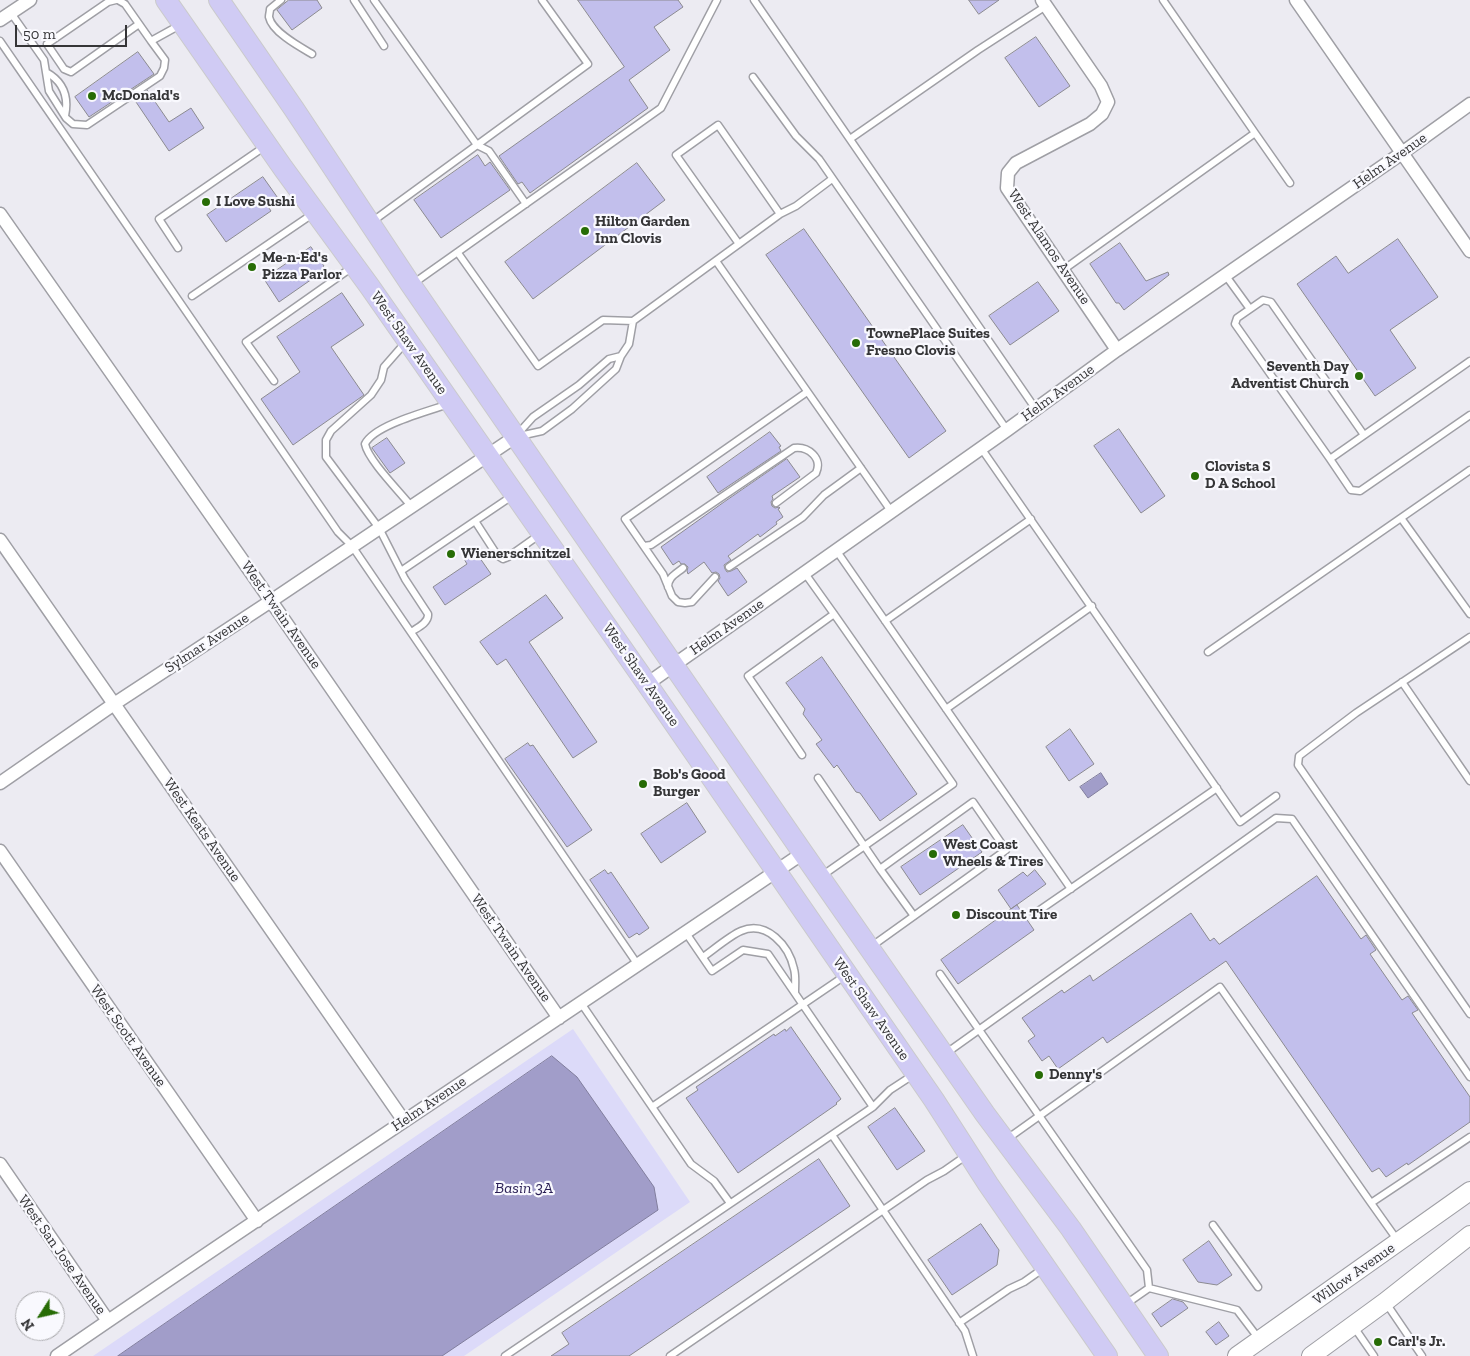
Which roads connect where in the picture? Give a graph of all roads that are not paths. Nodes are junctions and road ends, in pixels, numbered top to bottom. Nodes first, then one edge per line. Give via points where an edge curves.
1 (30, 0) edge
2 (117, 0) edge
3 (166, 0) edge
4 (219, 0) edge
5 (281, 0) edge
6 (354, 0) edge
7 (374, 0) edge
8 (542, 0) edge
9 (718, 0) edge
10 (754, 0) edge
11 (1163, 0) edge
12 (1296, 0) edge
13 (1044, 3) edge
14 (11, 13) junction
15 (0, 20) edge
16 (183, 23) junction
17 (139, 24) junction
18 (0, 41) edge
19 (151, 41) junction
20 (47, 44) junction
21 (384, 46) dead end
22 (38, 51) junction
23 (312, 54) dead end
24 (46, 72) junction
25 (753, 77) dead end
26 (1470, 104) edge
27 (65, 116) junction
28 (1255, 134) junction
29 (850, 139) junction
30 (267, 144) junction
31 (477, 145) junction
32 (1402, 154) junction
33 (832, 178) junction
34 (1290, 183) dead end
35 (526, 204) junction
36 (315, 212) junction
37 (0, 214) edge
38 (780, 214) junction
39 (370, 224) junction
40 (739, 244) junction
41 (178, 248) dead end
42 (1470, 251) edge
43 (458, 252) junction
44 (716, 261) junction
45 (354, 266) junction
46 (1063, 270) junction
47 (1226, 276) junction
48 (411, 286) junction
49 (192, 296) dead end
50 (1250, 309) junction
51 (633, 321) junction
52 (407, 340) junction
53 (1118, 350) junction
54 (621, 356) junction
55 (1470, 361) edge
56 (274, 381) dead end
57 (807, 392) junction
58 (451, 403) junction
59 (1036, 408) junction
60 (1470, 415) edge
61 (1007, 430) junction
62 (1364, 435) junction
63 (515, 437) junction
64 (981, 448) junction
65 (487, 455) junction
66 (1330, 459) junction
67 (860, 468) junction
68 (1470, 470) edge
69 (515, 494) junction
70 (776, 503) dead end
71 (411, 506) junction
72 (891, 511) junction
73 (1031, 518) junction
74 (1401, 518) junction
75 (475, 521) junction
76 (379, 528) junction
77 (542, 534) junction
78 (0, 540) edge
79 (352, 546) junction
80 (644, 546) junction
81 (836, 550) junction
82 (683, 568) dead end
83 (729, 568) dead end
84 (401, 571) junction
85 (804, 572) junction
86 (715, 577) dead end
87 (668, 588) junction
88 (271, 601) junction
89 (1092, 606) junction
90 (834, 614) junction
91 (1470, 614) edge
92 (885, 621) junction
93 (411, 632) junction
94 (1470, 637) edge
95 (1208, 652) dead end
96 (674, 665) junction
97 (1402, 682) junction
98 (647, 684) junction
99 (114, 704) junction
100 (946, 709) junction
101 (802, 755) dead end
102 (818, 778) dead end
103 (1470, 781) edge
104 (0, 783) edge
105 (1217, 788) junction
106 (1276, 796) dead end
107 (865, 846) junction
108 (0, 851) edge
109 (803, 853) junction
110 (880, 869) junction
111 (776, 871) junction
112 (820, 878) junction
113 (1071, 889) junction
114 (1034, 914) dead end
115 (914, 916) junction
116 (686, 932) junction
117 (869, 948) junction
118 (703, 957) junction
119 (638, 965) junction
120 (847, 974) junction
121 (940, 974) dead end
122 (795, 993) junction
123 (581, 1003) junction
124 (803, 1004) junction
125 (1470, 1014) edge
126 (559, 1018) junction
127 (979, 1029) junction
128 (944, 1055) junction
129 (915, 1073) junction
130 (1470, 1077) edge
131 (652, 1107) junction
132 (873, 1107) junction
133 (1039, 1115) junction
134 (404, 1121) junction
135 (832, 1135) junction
136 (1470, 1137) edge
137 (1004, 1140) junction
138 (968, 1154) junction
139 (0, 1164) edge
140 (1470, 1190) edge
141 (730, 1203) junction
142 (1371, 1203) junction
143 (883, 1210) junction
144 (257, 1221) junction
145 (1214, 1225) dead end
146 (1470, 1235) edge
147 (1399, 1242) junction
148 (1045, 1267) junction
149 (1258, 1287) dead end
150 (1149, 1288) junction
151 (1386, 1302) junction
152 (1124, 1306) junction
153 (108, 1321) junction
154 (959, 1323) junction
155 (1354, 1326) junction
156 (1260, 1340) junction
157 (57, 1356) edge
158 (505, 1356) edge
159 (670, 1356) edge
160 (972, 1356) edge
161 (1107, 1356) edge
162 (1158, 1356) edge
163 (1237, 1356) edge
164 (1311, 1356) edge
165 (1374, 1356) edge
166 (1422, 1356) edge

1 - 14 street
2 - 17 lane via 125,4
2 - 20 lane via 108,2
3 - 16 main road, West Shaw Avenue
4 - 39 main road
5 - 23 lane via 270,9 269,18 276,29
6 - 21 lane
7 - 31 lane
8 - 31 lane via 588,64
9 - 35 lane via 662,108
10 - 29 lane
11 - 28 lane
12 - 32 street
13 - 29 lane
13 - 46 street, West Alamos Avenue via 1101,86 1108,102 1102,114 1090,124 1016,163 1008,173 1007,188
14 - 15 street
14 - 22 lane
16 - 19 lane
16 - 30 main road, West Shaw Avenue
17 - 19 lane
17 - 20 lane via 71,72 64,69
18 - 79 lane via 338,532
19 - 27 lane via 165,60 160,76 87,125 73,124
20 - 22 lane
22 - 24 lane
24 - 27 lane via 49,91
24 - 27 lane via 53,76 67,97
25 - 33 lane
26 - 32 street, Helm Avenue
28 - 34 lane
28 - 46 lane
29 - 59 lane
30 - 36 main road, West Shaw Avenue
30 - 41 lane via 159,219
31 - 35 lane via 489,151
31 - 39 lane
32 - 42 street
32 - 47 street, Helm Avenue
33 - 38 lane via 796,206
33 - 61 lane
35 - 43 lane
36 - 45 main road, West Shaw Avenue
36 - 49 lane
37 - 88 street, West Twain Avenue
38 - 40 lane
38 - 40 lane via 718,125 676,155
39 - 48 main road
40 - 44 lane
43 - 48 lane
43 - 51 lane via 538,366 603,320
44 - 51 lane
44 - 57 lane
45 - 52 main road, West Shaw Avenue
45 - 56 lane via 246,342
46 - 53 street, West Alamos Avenue
47 - 50 lane
47 - 53 street, Helm Avenue
48 - 63 main road
50 - 62 lane via 1263,300 1271,302
50 - 66 lane via 1237,318 1236,324
51 - 54 lane via 629,344
52 - 58 main road, West Shaw Avenue
52 - 76 lane via 384,367 381,380 371,395 331,431 326,440 326,457
53 - 59 street, Helm Avenue
54 - 63 lane via 609,359 533,417
54 - 63 lane via 616,370 572,409 542,430
55 - 62 lane
57 - 67 lane
57 - 80 lane via 626,518
58 - 65 main road, West Shaw Avenue
58 - 71 lane via 389,424 366,440 366,448 378,466
59 - 61 street, Helm Avenue
60 - 66 lane via 1360,491 1351,490
61 - 64 street, Helm Avenue
62 - 66 lane
63 - 65 street, Sylmar Avenue
63 - 96 main road
64 - 72 street, Helm Avenue
64 - 73 lane
65 - 69 main road, West Shaw Avenue
65 - 71 street, Sylmar Avenue
67 - 72 lane
67 - 83 lane via 824,495 803,517
68 - 74 lane
69 - 75 lane
69 - 77 main road, West Shaw Avenue
70 - 80 lane via 816,473 818,461 808,449 794,448 651,545
71 - 76 street, Sylmar Avenue
72 - 81 street, Helm Avenue
73 - 89 lane
73 - 92 lane
74 - 91 lane
74 - 95 lane
75 - 77 lane via 502,559
75 - 84 lane
76 - 79 street, Sylmar Avenue
76 - 84 lane
77 - 98 main road, West Shaw Avenue
78 - 99 street, West Keats Avenue
79 - 88 street, Sylmar Avenue
79 - 93 lane
80 - 87 lane
81 - 85 street, Helm Avenue
81 - 92 lane
82 - 87 lane via 671,576
84 - 93 lane via 429,618
85 - 90 lane
85 - 96 street, Helm Avenue
86 - 87 lane via 692,602 678,602
88 - 99 street, Sylmar Avenue
88 - 126 street, West Twain Avenue
89 - 100 lane
89 - 105 lane
90 - 101 lane via 748,676
90 - 107 lane via 953,784
92 - 100 lane
93 - 119 lane
94 - 97 lane
96 - 98 street, Helm Avenue
96 - 109 main road
97 - 103 lane
97 - 125 lane via 1299,756 1298,765
98 - 111 main road, West Shaw Avenue
99 - 104 street, Sylmar Avenue
99 - 134 street, West Keats Avenue
100 - 113 lane
102 - 107 lane
105 - 106 lane via 1240,822
105 - 113 lane
107 - 110 lane
107 - 112 lane
108 - 144 street, West Scott Avenue
109 - 111 street, Helm Avenue
109 - 112 main road
110 - 115 lane
110 - 115 lane via 973,802 1006,850
111 - 116 street, Helm Avenue
111 - 120 main road, West Shaw Avenue
112 - 117 main road
113 - 114 lane
115 - 117 lane
116 - 118 lane
116 - 119 street, Helm Avenue
117 - 128 main road
118 - 122 lane via 712,971 743,950 768,954
118 - 122 lane via 741,931 770,932 792,960
119 - 123 street, Helm Avenue
120 - 124 lane
120 - 129 main road, West Shaw Avenue
121 - 127 lane
122 - 124 lane
123 - 126 street, Helm Avenue
123 - 131 lane
124 - 131 lane
124 - 132 lane
126 - 134 street, Helm Avenue
127 - 128 lane
127 - 130 lane via 1276,818 1292,819
127 - 133 lane
128 - 137 main road
129 - 132 lane via 890,1090
129 - 138 main road, West Shaw Avenue
131 - 141 lane via 691,1164 714,1181
132 - 135 lane
133 - 137 lane
133 - 142 lane via 1220,987
133 - 150 lane via 1147,1270
134 - 144 street, Helm Avenue
135 - 141 lane
135 - 143 lane
136 - 142 lane
137 - 152 main road
138 - 143 lane
138 - 148 main road, West Shaw Avenue
139 - 153 street, West San Jose Avenue
140 - 147 main road, Willow Avenue
141 - 158 lane
142 - 147 lane
143 - 154 lane
143 - 159 lane
144 - 153 street, Helm Avenue
145 - 149 lane
146 - 151 main road
147 - 156 main road, Willow Avenue
148 - 154 lane
148 - 161 main road, West Shaw Avenue
150 - 152 lane
150 - 156 lane via 1237,1310
151 - 155 main road
151 - 166 lane
152 - 162 main road
153 - 157 street, Helm Avenue
154 - 160 lane via 965,1331
155 - 164 main road
155 - 165 lane
156 - 163 main road, Willow Avenue

